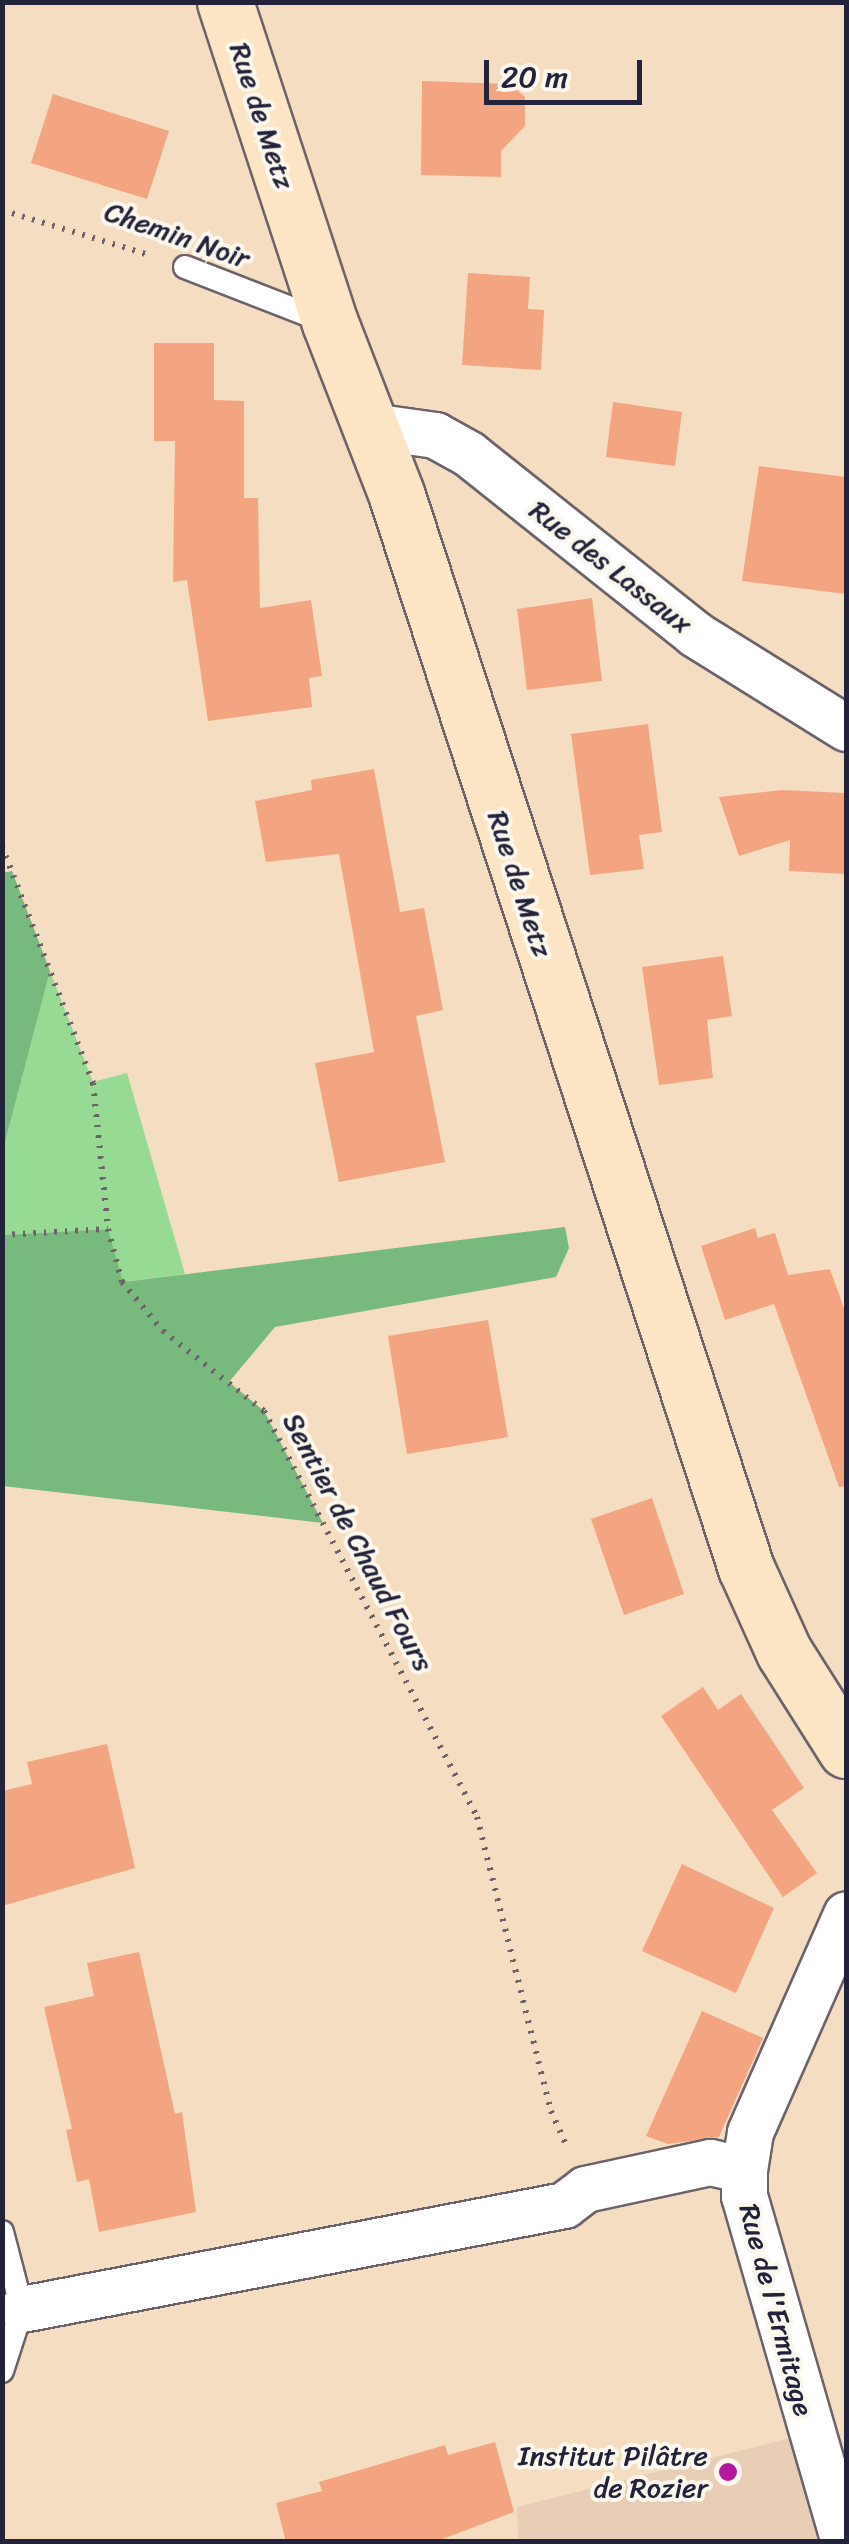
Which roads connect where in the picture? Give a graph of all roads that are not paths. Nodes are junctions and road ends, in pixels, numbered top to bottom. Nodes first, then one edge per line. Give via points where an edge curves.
1 (225, 2) edge
2 (185, 266) road end
3 (330, 323) junction
4 (370, 426) junction
5 (846, 728) edge
6 (846, 1750) edge
7 (846, 1914) edge
8 (738, 2188) junction
9 (2, 2232) edge
10 (22, 2309) junction
11 (2, 2371) edge
12 (844, 2542) edge

1 - 3 main road, Rue de Metz
2 - 3 lane, Chemin Noir
3 - 4 main road, Rue de Metz
4 - 5 street, Rue des Lassaux via 434,435 469,454 695,634
4 - 6 main road, Rue de Metz via 746,1568 784,1652
7 - 8 street, Rue de l'Ermitage via 750,2132
8 - 10 street via 710,2162 585,2189 564,2205
8 - 12 street, Rue de l'Ermitage
9 - 10 lane
10 - 11 lane

